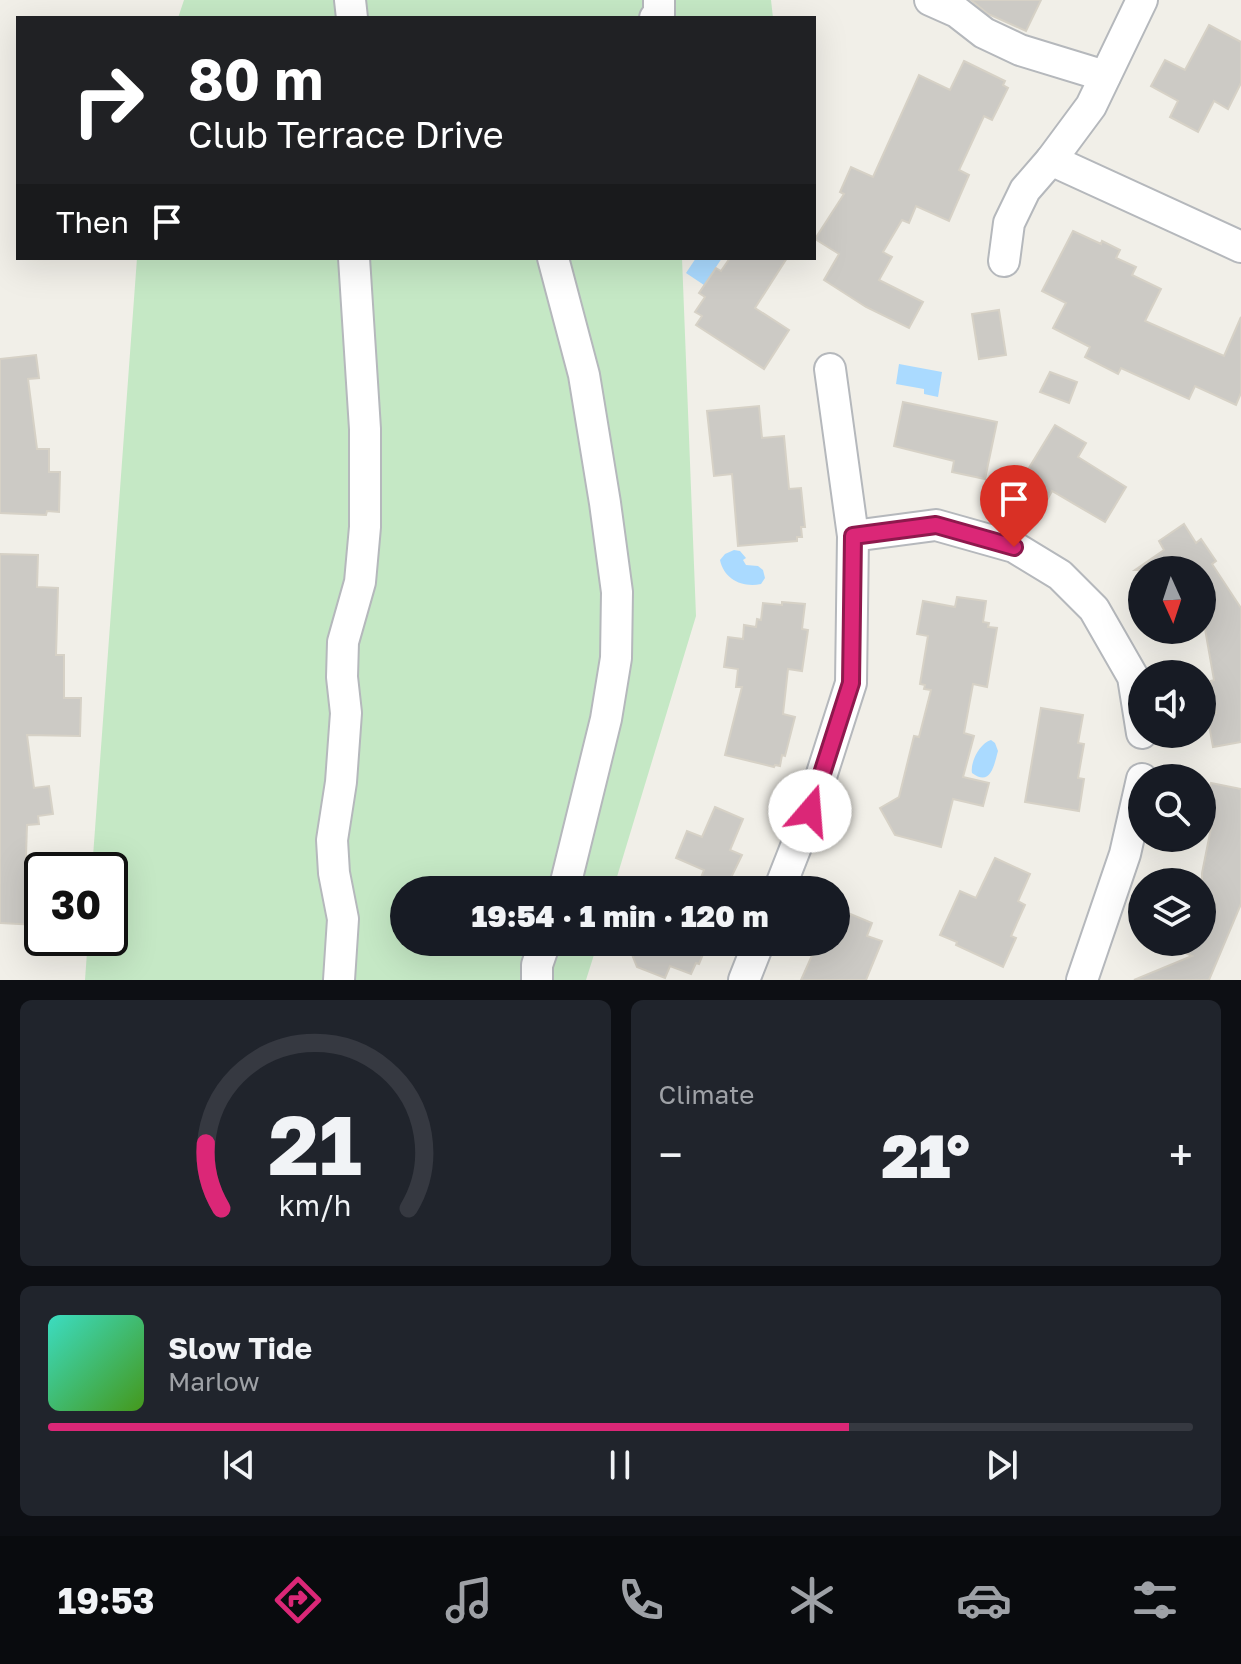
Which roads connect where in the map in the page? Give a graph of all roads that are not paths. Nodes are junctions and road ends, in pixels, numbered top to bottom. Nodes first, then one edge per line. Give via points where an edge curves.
1 (930, 0) edge
2 (1142, 0) edge
3 (1105, 76) junction
4 (1051, 160) junction
5 (1241, 247) edge
6 (354, 260) edge
7 (554, 260) edge
8 (1004, 261) dead end
9 (830, 369) dead end
10 (853, 536) junction
11 (1128, 668) edge
12 (1128, 841) edge
13 (567, 876) edge
14 (784, 876) edge
15 (540, 956) edge
16 (753, 956) edge
17 (339, 980) edge
18 (537, 980) edge
19 (744, 980) edge
20 (1082, 980) edge

1 - 3 street via 1020,50
2 - 3 street
3 - 4 street via 1091,106
4 - 5 street
4 - 8 street via 1025,190 1009,223
6 - 17 street via 365,527 360,582 343,642 346,713 332,840 343,919
7 - 13 street via 584,375 617,592 616,658 606,719
9 - 10 street
10 - 11 street via 936,525 1014,547 1060,575 1094,609
10 - 14 street via 851,683
12 - 20 street
15 - 18 street
16 - 19 street

